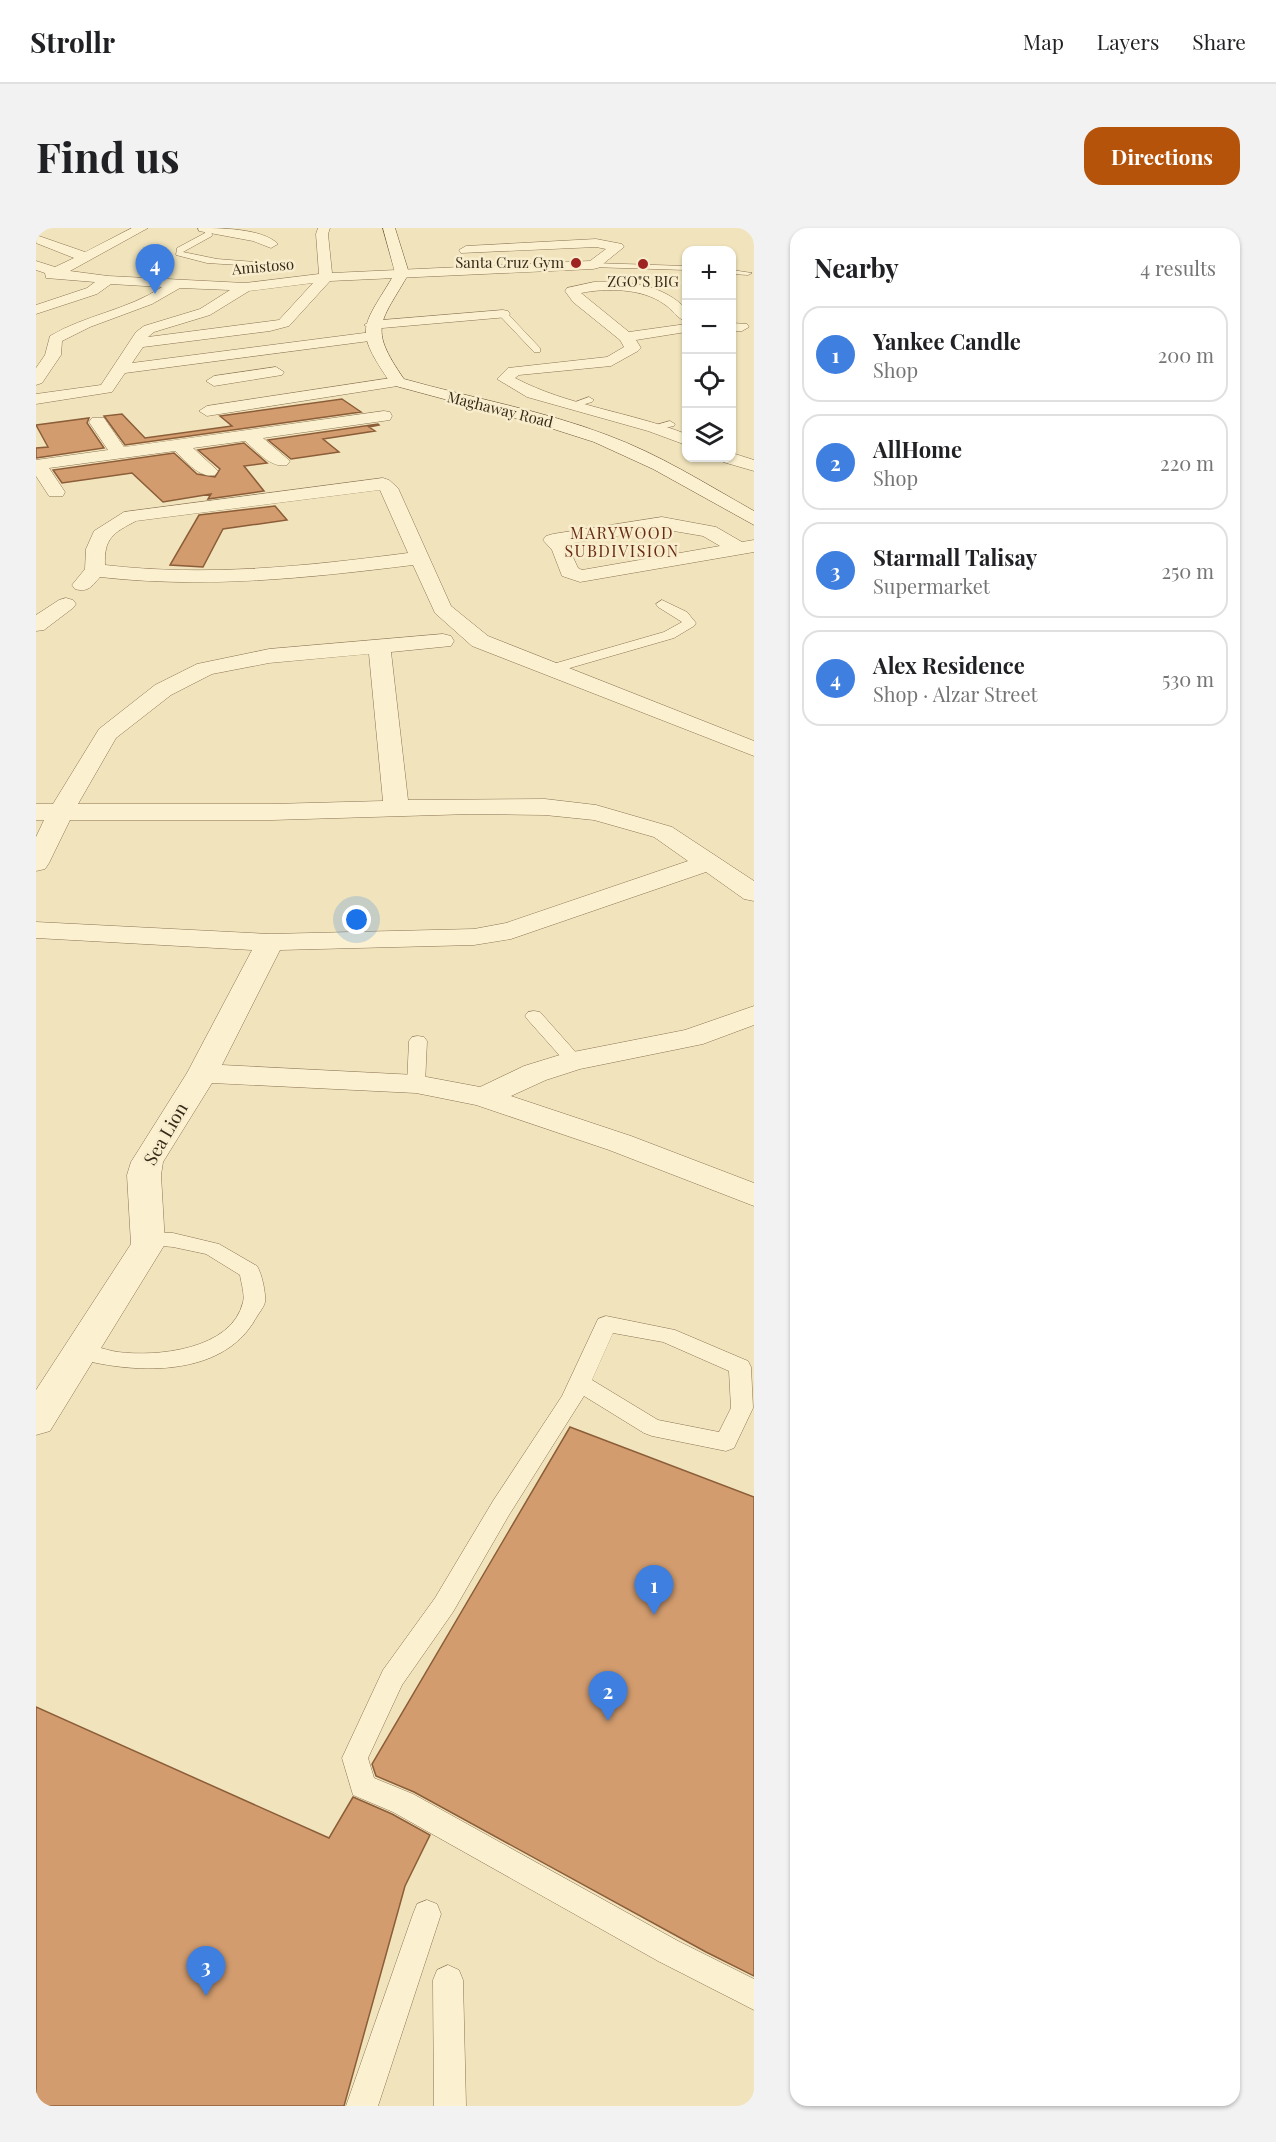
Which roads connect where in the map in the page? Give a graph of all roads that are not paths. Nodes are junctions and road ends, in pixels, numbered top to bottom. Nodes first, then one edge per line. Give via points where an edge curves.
1 (142, 228) edge
2 (206, 228) edge
3 (324, 228) edge
4 (389, 228) edge
5 (90, 235) dead end
6 (36, 239) edge
7 (112, 243) junction
8 (271, 244) dead end
9 (86, 257) junction
10 (255, 264) dead end
11 (36, 265) edge
12 (593, 265) junction
13 (682, 268) edge
14 (472, 270) junction
15 (736, 272) edge
16 (57, 273) junction
17 (402, 273) junction
18 (748, 273) dead end
19 (326, 278) junction
20 (108, 280) junction
21 (36, 281) edge
22 (176, 284) junction
23 (483, 286) dead end
24 (245, 287) junction
25 (499, 308) joint
26 (36, 310) edge
27 (682, 312) edge
28 (682, 329) edge
29 (371, 331) junction
30 (626, 337) junction
31 (138, 343) junction
32 (537, 350) dead end
33 (36, 354) edge
34 (53, 355) junction
35 (120, 369) junction
36 (288, 370) dead end
37 (36, 380) edge
38 (214, 381) dead end
39 (398, 382) junction
40 (36, 399) edge
41 (207, 411) dead end
42 (384, 416) dead end
43 (98, 422) dead end
44 (317, 425) junction
45 (248, 435) junction
46 (682, 437) edge
47 (335, 440) dead end
48 (178, 444) junction
49 (36, 446) edge
50 (114, 454) junction
51 (736, 460) edge
52 (281, 461) dead end
53 (41, 464) edge
54 (754, 466) edge
55 (124, 471) dead end
56 (209, 471) dead end
57 (56, 492) dead end
58 (754, 519) edge
59 (745, 546) edge
60 (419, 558) junction
61 (66, 604) dead end
62 (662, 604) dead end
63 (36, 625) edge
64 (443, 640) dead end
65 (379, 646) junction
66 (551, 669) junction
67 (754, 749) edge
68 (396, 809) junction
69 (48, 812) edge
70 (710, 862) junction
71 (36, 864) edge
72 (754, 893) edge
73 (36, 930) edge
74 (270, 942) junction
75 (754, 1015) edge
76 (534, 1016) dead end
77 (418, 1041) dead end
78 (574, 1061) junction
79 (202, 1073) junction
80 (416, 1084) junction
81 (483, 1097) junction
82 (754, 1196) edge
83 (147, 1239) junction
84 (81, 1351) junction
85 (579, 1383) junction
86 (36, 1421) edge
87 (427, 1914) dead end
88 (448, 1980) dead end
89 (754, 1995) edge
90 (362, 2106) edge
91 (450, 2106) edge

1 - 7 street
2 - 8 street
2 - 10 lane via 209,234 179,253
3 - 19 street
4 - 17 street
5 - 7 street
6 - 9 street
7 - 9 street
9 - 16 street
11 - 16 street, Amistoso
12 - 13 lane
12 - 14 street, Amistoso
12 - 14 street via 617,247 596,243 464,244
14 - 17 street, Amistoso
14 - 23 street
15 - 18 lane
16 - 20 street, Amistoso
16 - 21 street
17 - 19 street, Amistoso
17 - 29 street via 381,305
19 - 24 street, Amistoso
19 - 31 street via 284,323
20 - 22 street, Amistoso
20 - 26 street via 92,291
22 - 24 street, Amistoso
22 - 34 street via 141,304 72,327 55,339
24 - 31 street via 205,312 150,329
25 - 29 street
25 - 32 lane
27 - 30 street via 667,299 647,292 599,287 572,291
28 - 30 street
29 - 35 street
29 - 39 street via 376,358
30 - 46 street via 633,348 611,361 514,371 505,379 533,394 582,402 662,425
31 - 35 street
33 - 34 street
34 - 37 street
35 - 40 street via 106,388
36 - 38 street
39 - 41 street
39 - 58 street, Maghaway Road via 544,419 603,439
42 - 44 street
43 - 50 street
44 - 45 street
44 - 47 street
45 - 48 street
45 - 52 street
48 - 50 street
48 - 56 street
49 - 53 street
50 - 53 street
50 - 55 street
51 - 54 street
53 - 57 street
59 - 59 street via 580,576 569,572 561,549 553,540 663,523 709,531
60 - 60 street via 229,578 89,578 99,538 131,516 375,484 389,488
60 - 66 street via 442,609 457,624 480,641
61 - 63 street
62 - 66 lane via 690,623 669,635
64 - 65 street
65 - 68 street
65 - 69 street via 268,656 205,669 163,690 106,734
66 - 67 street
68 - 69 street
68 - 70 street via 545,807 596,813 663,832
69 - 71 street
70 - 72 street
70 - 74 street via 511,931 474,937
73 - 74 street
74 - 79 street, Sea Lion
75 - 78 street via 692,1038
76 - 78 lane
77 - 80 lane
78 - 81 street via 535,1073
79 - 80 street
79 - 83 street, Sea Lion via 147,1162
80 - 81 street
81 - 82 street via 620,1143
83 - 84 street, Sea Lion
83 - 84 lane via 212,1249 250,1271 254,1302 233,1335 201,1353 156,1362 102,1358
84 - 86 street, Sea Lion
85 - 85 lane via 606,1324 667,1335 740,1367 742,1408 726,1442 652,1427
85 - 89 lane via 444,1605 392,1678 355,1758 363,1786 403,1803
87 - 90 lane
88 - 91 lane

